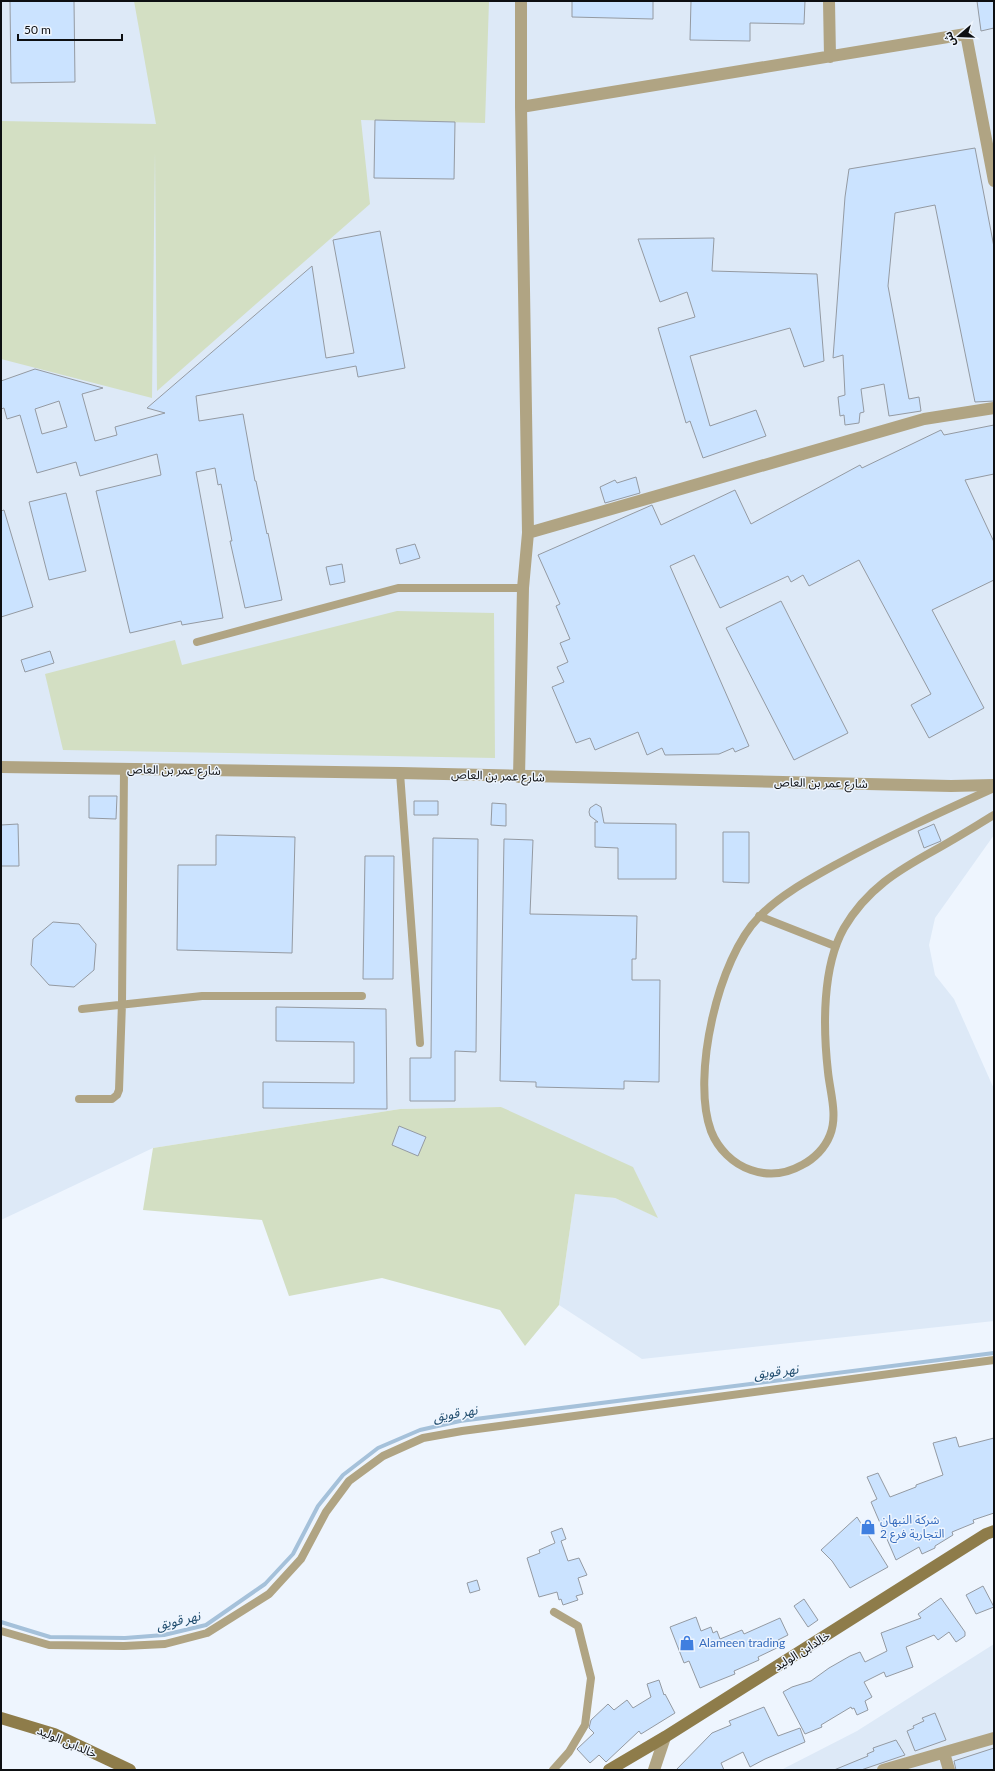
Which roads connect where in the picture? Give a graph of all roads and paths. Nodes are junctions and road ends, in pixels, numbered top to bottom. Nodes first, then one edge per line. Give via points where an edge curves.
1 (521, 1) edge
2 (829, 1) edge
3 (830, 57) junction
4 (521, 107) junction
5 (994, 181) edge
6 (994, 408) edge
7 (528, 533) junction
8 (523, 588) junction
9 (197, 642) dead end
10 (1, 767) edge
11 (124, 769) junction
12 (400, 773) junction
13 (519, 777) junction
14 (994, 787) edge
15 (994, 815) edge
16 (759, 916) junction
17 (835, 946) junction
18 (362, 996) dead end
19 (122, 1003) junction
20 (82, 1008) dead end
21 (420, 1042) dead end
22 (79, 1099) dead end
23 (994, 1360) edge
24 (994, 1531) edge
25 (554, 1612) dead end
26 (1, 1631) edge
27 (1, 1718) edge
28 (665, 1737) junction
29 (994, 1738) edge
30 (944, 1753) junction
31 (130, 1770) edge
32 (553, 1770) edge
33 (609, 1770) edge
34 (654, 1770) edge
35 (883, 1770) edge
36 (949, 1770) edge

1 - 4 street
2 - 3 street
3 - 4 street
3 - 5 street via 966,34
4 - 7 street
6 - 7 street via 924,419
7 - 8 street
8 - 9 lane via 398,588
8 - 13 street
10 - 11 street, شارع عمر بن العاص
11 - 12 street, شارع عمر بن العاص
11 - 19 lane
12 - 13 street, شارع عمر بن العاص
12 - 21 lane
13 - 14 street, شارع عمر بن العاص
14 - 16 lane via 841,862 789,892
15 - 17 lane via 884,881 857,908
16 - 17 lane
16 - 17 lane via 747,930 726,971 712,1016 706,1063 706,1110 711,1131 724,1153 745,1168 770,1174 795,1169 816,1156 830,1135 833,1113 826,1061 825,1022
18 - 19 lane via 202,996
19 - 20 lane
19 - 22 lane via 119,1090 112,1099
23 - 26 lane via 423,1438 383,1456 349,1481 326,1512 301,1559 269,1594 207,1633 165,1644 124,1646 49,1645
24 - 28 main road, خالدابن الوليد
25 - 32 lane via 578,1626 591,1678 585,1724 569,1752
27 - 31 main road, خالدابن الوليد via 54,1734
28 - 33 main road, خالدابن الوليد
28 - 34 street
29 - 30 street
30 - 35 street
30 - 36 street

